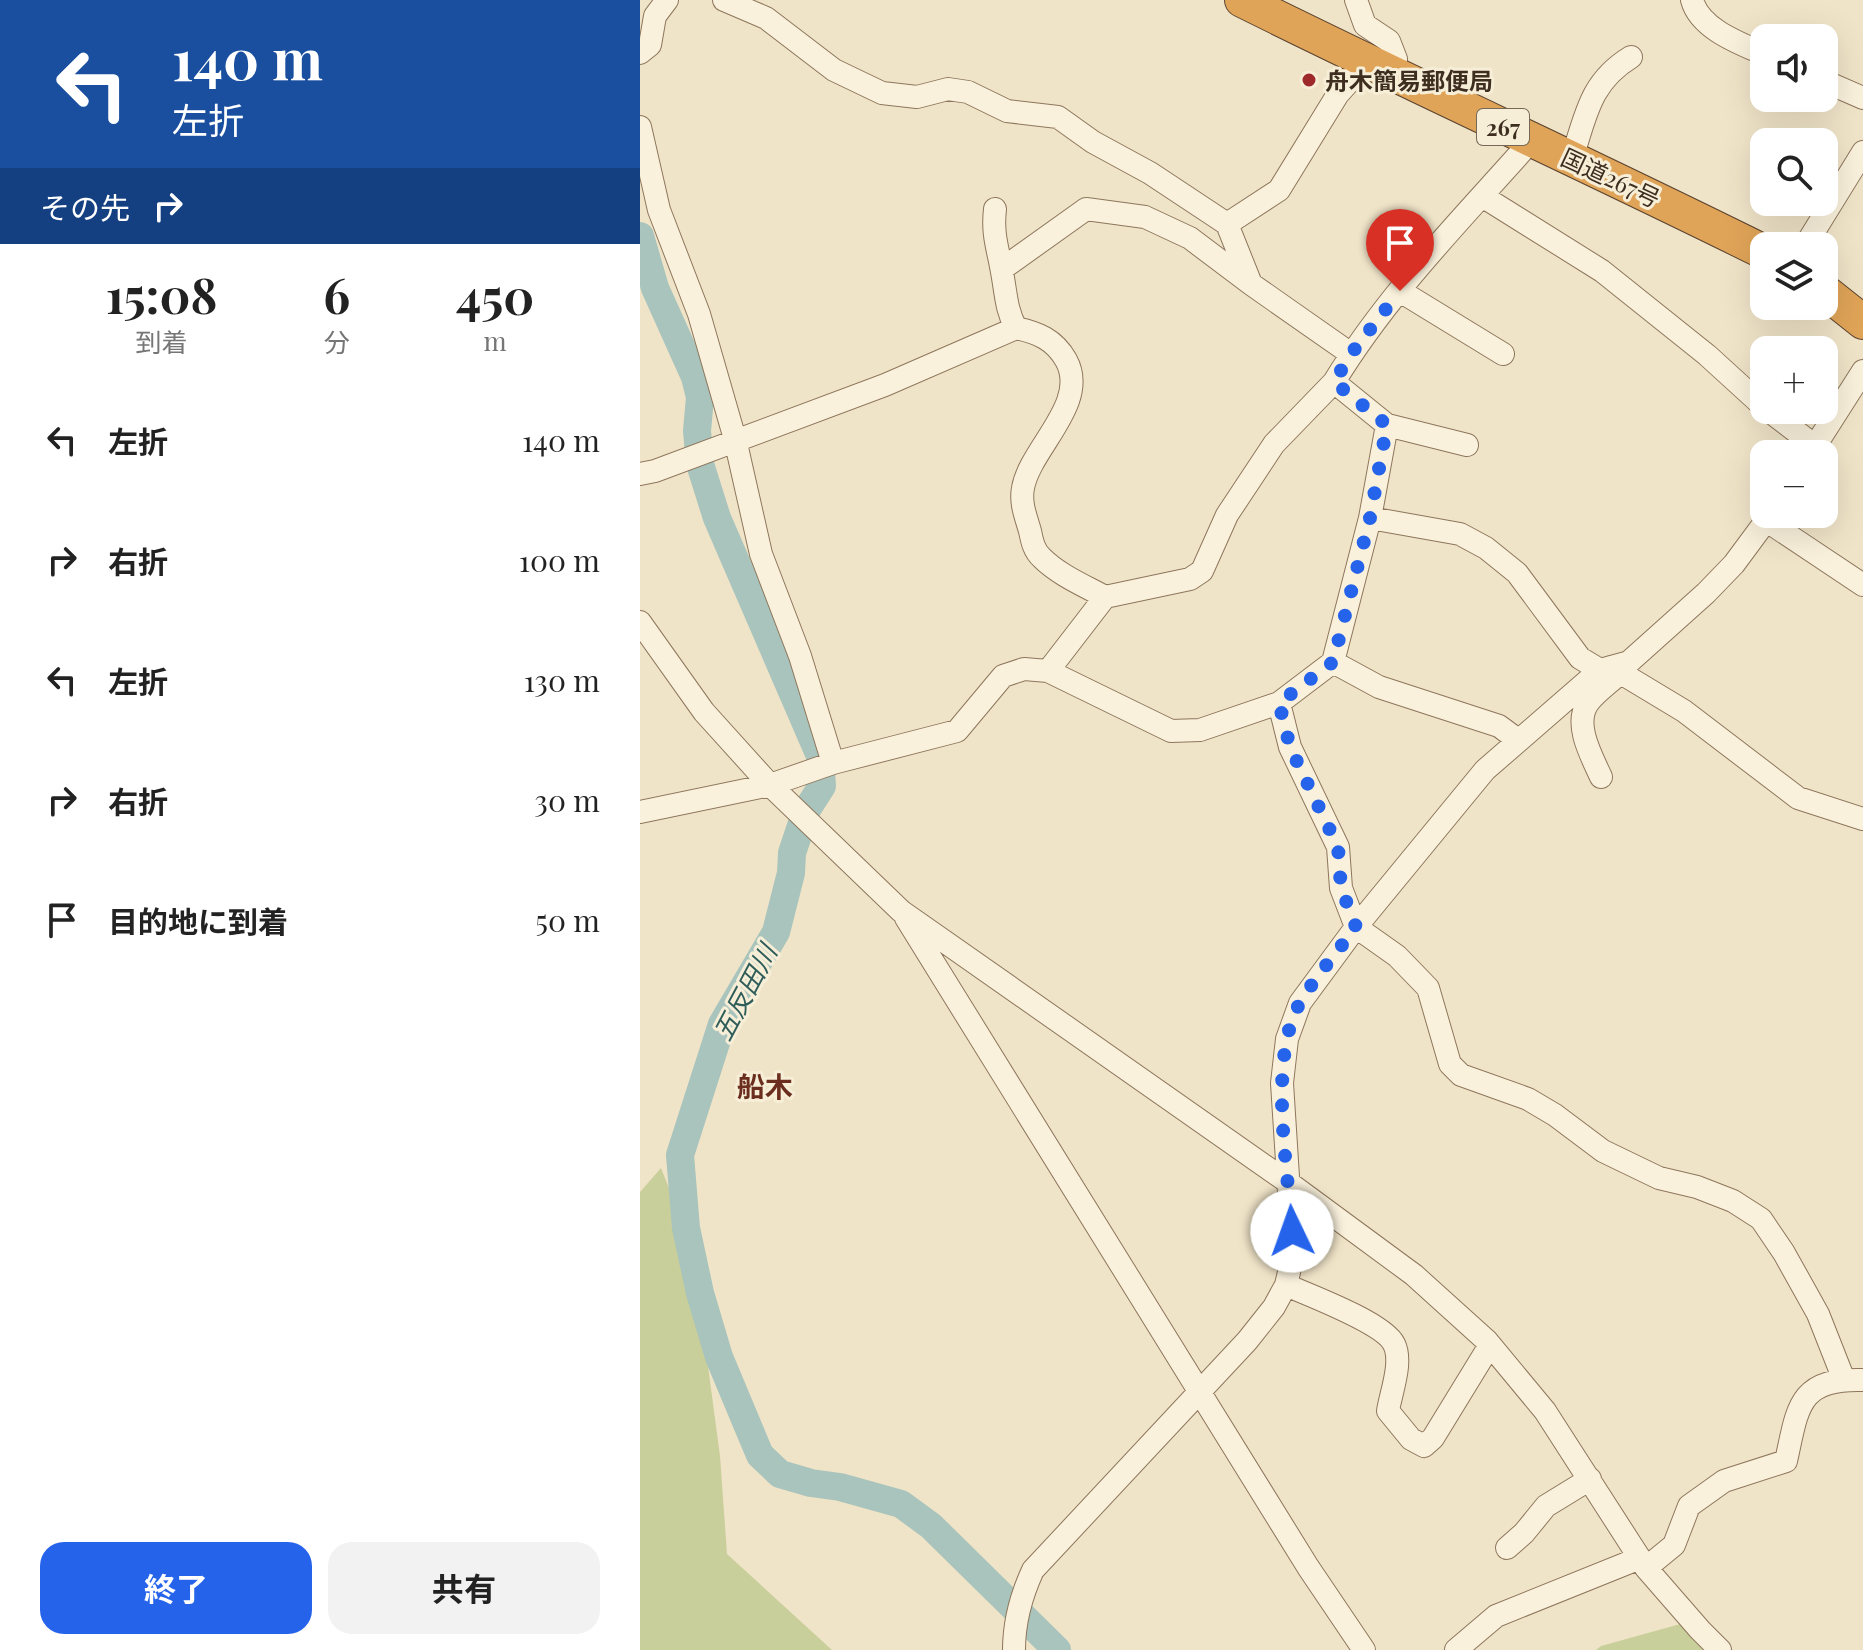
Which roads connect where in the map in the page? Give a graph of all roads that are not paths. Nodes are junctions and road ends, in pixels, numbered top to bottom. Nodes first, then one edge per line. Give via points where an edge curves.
1 (667, 0) edge
2 (724, 0) edge
3 (1242, 0) edge
4 (1356, 0) edge
5 (1692, 0) edge
6 (1750, 48) edge
7 (640, 53) edge
8 (1631, 57) dead end
9 (1379, 68) junction
10 (1838, 87) edge
11 (1863, 98) edge
12 (640, 127) edge
13 (1531, 141) junction
14 (1863, 152) edge
15 (1572, 158) junction
16 (1482, 196) junction
17 (995, 209) dead end
18 (1227, 224) junction
19 (1814, 232) edge
20 (1750, 245) edge
21 (1002, 269) junction
22 (1251, 284) junction
23 (1400, 291) junction
24 (1838, 302) edge
25 (1863, 322) edge
26 (1016, 328) junction
27 (1351, 354) junction
28 (1503, 354) dead end
29 (1863, 371) edge
30 (1334, 382) junction
31 (1750, 394) edge
32 (1784, 424) edge
33 (1387, 425) junction
34 (735, 439) junction
35 (1801, 440) edge
36 (1818, 440) edge
37 (1467, 445) dead end
38 (640, 474) edge
39 (1370, 518) junction
40 (1761, 528) edge
41 (1784, 528) edge
42 (1863, 585) edge
43 (1105, 597) junction
44 (640, 622) edge
45 (1333, 662) junction
46 (1611, 670) junction
47 (1048, 671) junction
48 (1279, 703) junction
49 (1518, 740) junction
50 (833, 763) junction
51 (1601, 777) dead end
52 (770, 785) junction
53 (640, 812) edge
54 (1863, 819) edge
55 (901, 911) junction
56 (1356, 927) junction
57 (1289, 1183) junction
58 (1286, 1285) junction
59 (1490, 1345) junction
60 (1853, 1380) edge
61 (1199, 1391) junction
62 (1590, 1479) junction
63 (1507, 1548) dead end
64 (1643, 1563) junction
65 (1014, 1650) edge
66 (1364, 1650) edge
67 (1456, 1650) edge
68 (1720, 1650) edge

1 - 7 street via 655,16 650,45
2 - 18 street via 766,18 834,70 882,93 917,97 948,89 968,92 1007,111 1058,117
3 - 9 highway, 国道267号 / 267
4 - 9 street via 1365,25 1389,41 1396,59
5 - 6 street via 1695,12
8 - 15 street via 1599,83
9 - 13 highway, 国道267号 / 267
9 - 18 street via 1338,94 1279,190
10 - 11 street
12 - 34 street via 659,210 699,314
13 - 15 highway, 国道267号 / 267
13 - 16 street
14 - 19 street
15 - 20 highway, 国道267号 / 267
16 - 23 street
16 - 31 street via 1602,271
17 - 21 street via 993,231
18 - 22 street
21 - 22 street via 1086,209 1145,217 1190,238
21 - 26 street via 1008,314
22 - 27 street
23 - 27 street
23 - 28 street
24 - 25 highway
26 - 34 street via 885,385
26 - 43 street via 1056,345 1073,381 1069,399 1023,485 1022,503 1035,549 1042,559
27 - 30 street
29 - 36 street
30 - 33 street
30 - 43 street via 1274,444 1227,515 1202,571 1190,579
32 - 35 street
33 - 37 street
33 - 39 street
34 - 38 street
34 - 50 street via 761,554
39 - 45 street
39 - 46 street via 1460,534 1486,548 1517,573 1580,658
40 - 46 street via 1706,593 1629,662
41 - 42 street
43 - 47 street
44 - 52 street via 704,712
45 - 48 street
45 - 49 street via 1379,687 1499,726
46 - 49 street
46 - 51 street via 1583,718 1587,747
46 - 54 street via 1684,711 1798,798
47 - 48 street via 1171,731 1200,730
47 - 50 street via 1024,669 1003,676 957,731
48 - 56 street via 1290,747 1338,847 1341,888
49 - 56 street via 1485,770
50 - 52 street
52 - 53 street
52 - 55 street
55 - 57 street
55 - 61 street
56 - 57 street via 1300,1003 1287,1039 1282,1083
56 - 60 street via 1397,956 1428,988 1450,1064 1461,1075 1528,1099 1603,1151 1659,1178 1733,1201 1761,1219
57 - 58 street via 1293,1255
57 - 59 street via 1414,1275
58 - 59 street via 1378,1327 1394,1344 1397,1363 1388,1411 1411,1439 1424,1446
58 - 61 street via 1247,1341
59 - 62 street via 1545,1411
60 - 64 street via 1826,1382 1806,1395 1795,1417 1786,1461 1724,1481 1689,1506 1674,1545
61 - 65 street via 1033,1570 1021,1597
61 - 66 street
62 - 63 street via 1546,1506
62 - 64 street
64 - 67 street via 1496,1616
64 - 68 street

